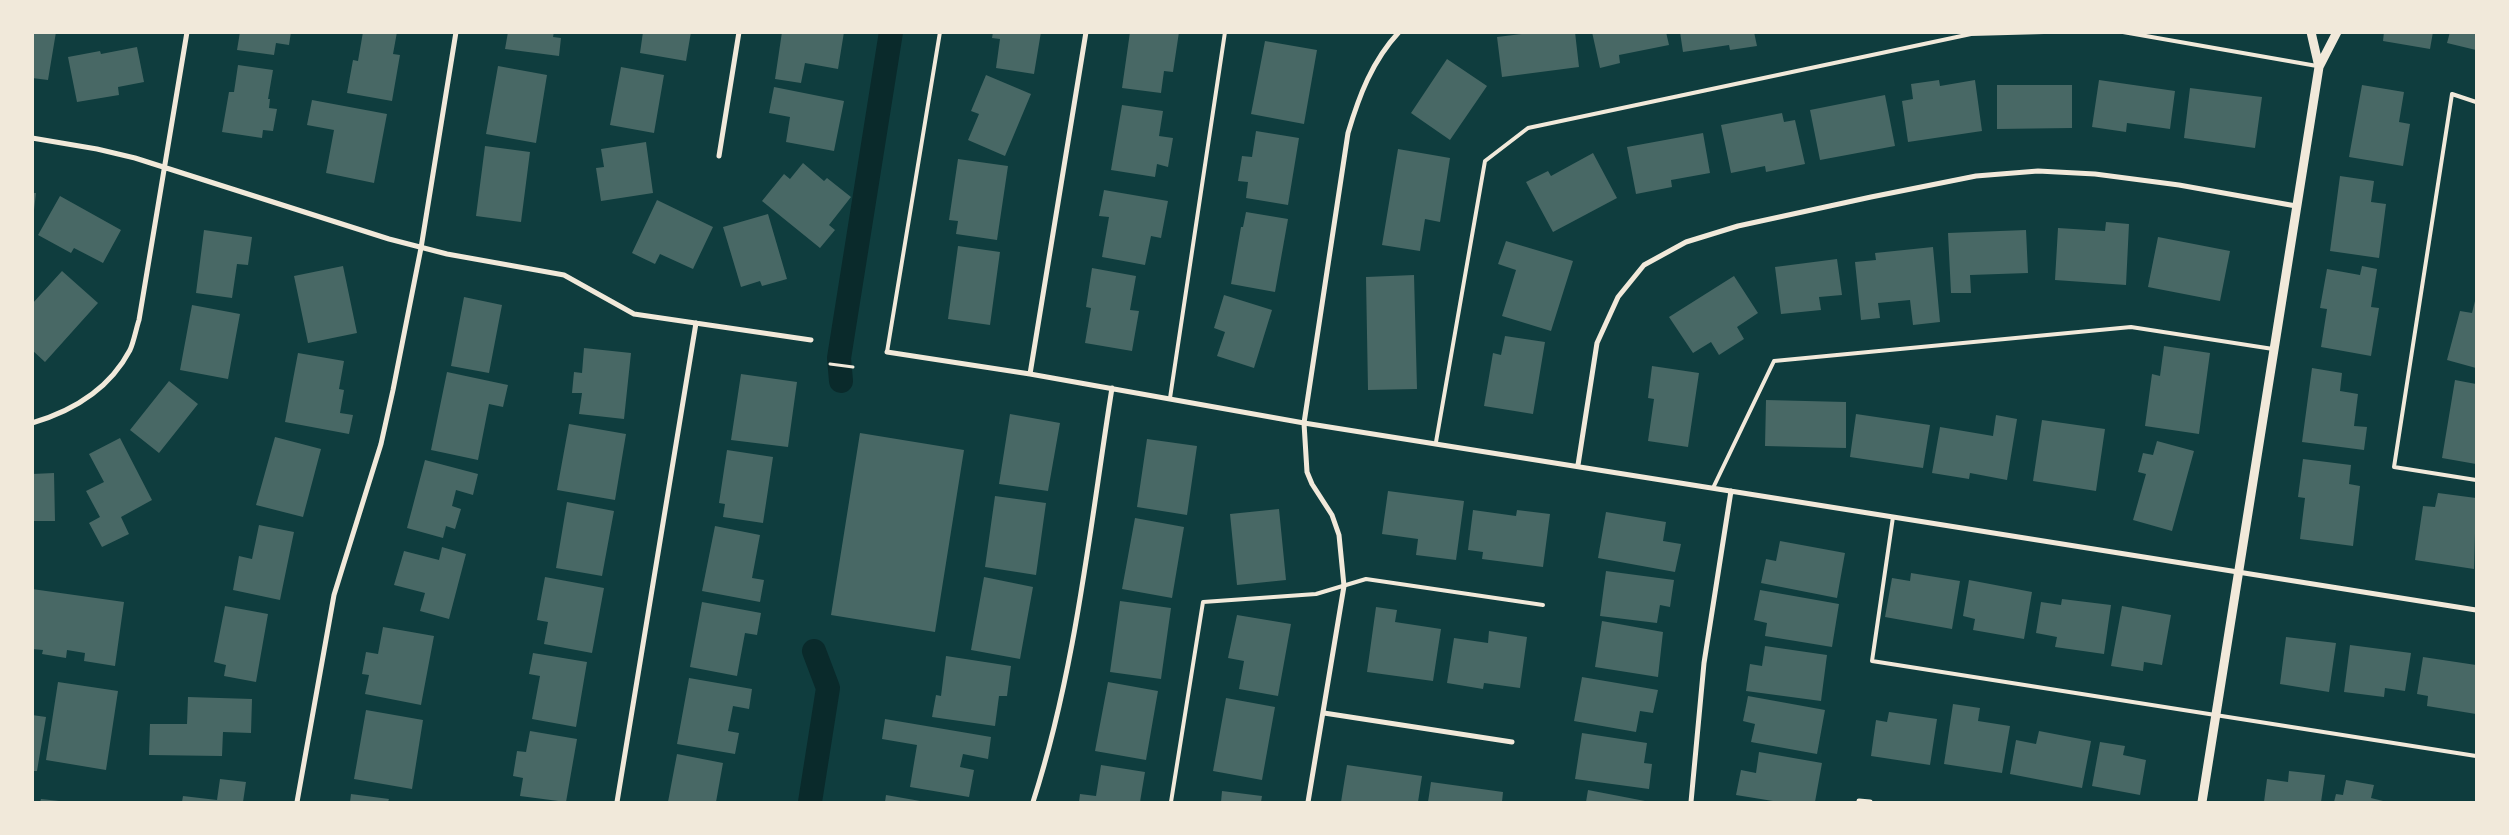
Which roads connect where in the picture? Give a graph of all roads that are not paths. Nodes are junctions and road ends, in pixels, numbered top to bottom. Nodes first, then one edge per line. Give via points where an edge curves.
1 (187, 32) edge
2 (456, 32) edge
3 (739, 32) edge
4 (940, 32) edge
5 (1086, 32) edge
6 (1225, 32) edge
7 (1399, 32) edge
8 (2044, 32) edge
9 (2123, 32) edge
10 (2311, 32) edge
11 (2337, 32) edge
12 (2319, 66) junction
13 (2476, 102) edge
14 (32, 138) edge
15 (719, 156) dead end
16 (166, 167) junction
17 (2296, 206) junction
18 (421, 248) junction
19 (696, 323) junction
20 (811, 340) dead end
21 (2274, 349) junction
22 (887, 352) joint
23 (1030, 374) junction
24 (1112, 388) junction
25 (1170, 398) junction
26 (32, 423) edge
27 (1304, 423) junction
28 (1436, 442) junction
29 (1578, 465) junction
30 (2476, 480) edge
31 (1713, 488) junction
32 (1731, 491) junction
33 (1892, 517) junction
34 (2238, 573) junction
35 (1344, 586) junction
36 (1543, 605) dead end
37 (2476, 610) edge
38 (1324, 713) junction
39 (2216, 714) junction
40 (1512, 742) dead end
41 (2476, 756) edge
42 (1859, 801) dead end
43 (297, 802) edge
44 (617, 802) edge
45 (1033, 802) edge
46 (1170, 802) edge
47 (1308, 802) edge
48 (1691, 802) edge
49 (1870, 802) edge
50 (2202, 802) edge

1 - 16 street
2 - 18 street
3 - 15 street
4 - 22 lane
5 - 23 street
6 - 25 lane
7 - 27 street via 1370,71 1348,133
8 - 28 lane via 1971,34 1528,128 1485,161
9 - 12 lane
10 - 12 street
11 - 12 street
12 - 17 street
13 - 30 lane via 2452,94 2394,467
14 - 16 street via 97,149
16 - 18 street
16 - 26 street via 139,320 130,349 114,374 92,396
17 - 21 street
17 - 29 street via 2179,185 2095,174 2038,171 1976,176 1872,196 1738,226 1686,242 1644,265 1618,297 1597,343
18 - 19 street via 564,275 634,314
18 - 43 street via 381,444 334,595
19 - 20 street
19 - 44 street
21 - 31 lane via 2132,327 1774,361
21 - 34 street
22 - 23 street
23 - 24 street
24 - 25 street
24 - 45 street via 1074,630 1049,751
25 - 27 street
27 - 28 street
27 - 35 street via 1307,472 1332,515 1339,535
28 - 29 street
29 - 31 street
31 - 32 street
32 - 33 street
32 - 48 street via 1704,663
33 - 34 street
33 - 39 lane via 1872,661
34 - 37 street
34 - 39 street
35 - 36 lane via 1366,579
35 - 38 street
35 - 46 lane via 1316,594 1203,602
38 - 40 street
38 - 47 street
39 - 41 lane
39 - 50 street
42 - 49 street

